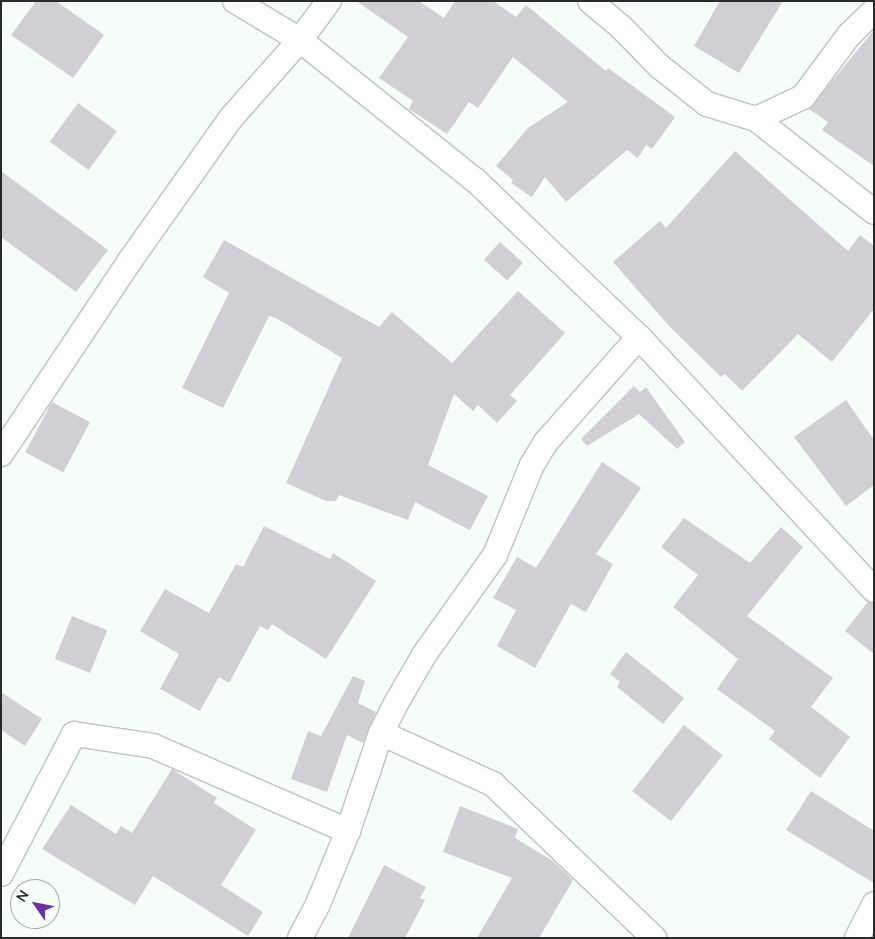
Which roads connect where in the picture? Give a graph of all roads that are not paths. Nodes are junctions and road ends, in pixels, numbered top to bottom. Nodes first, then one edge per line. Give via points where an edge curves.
1 (235, 1) edge
2 (329, 1) edge
3 (590, 1) edge
4 (874, 11) edge
5 (300, 40) junction
6 (756, 119) junction
7 (874, 212) edge
8 (639, 337) junction
9 (1, 454) edge
10 (874, 590) edge
11 (381, 733) junction
12 (348, 831) junction
13 (1, 874) edge
14 (874, 904) edge
15 (300, 938) edge
16 (654, 938) edge
17 (857, 938) edge

1 - 5 street
2 - 5 street
3 - 6 street via 659,66 707,104
4 - 6 street via 849,35 803,97
5 - 8 street via 475,180
5 - 9 street via 231,118 128,262
6 - 7 street
8 - 10 street
8 - 11 street via 546,442 532,465 494,555 424,655
11 - 12 street
11 - 16 street via 493,784
12 - 13 street via 153,746 74,734
12 - 15 street via 318,904
14 - 17 street

